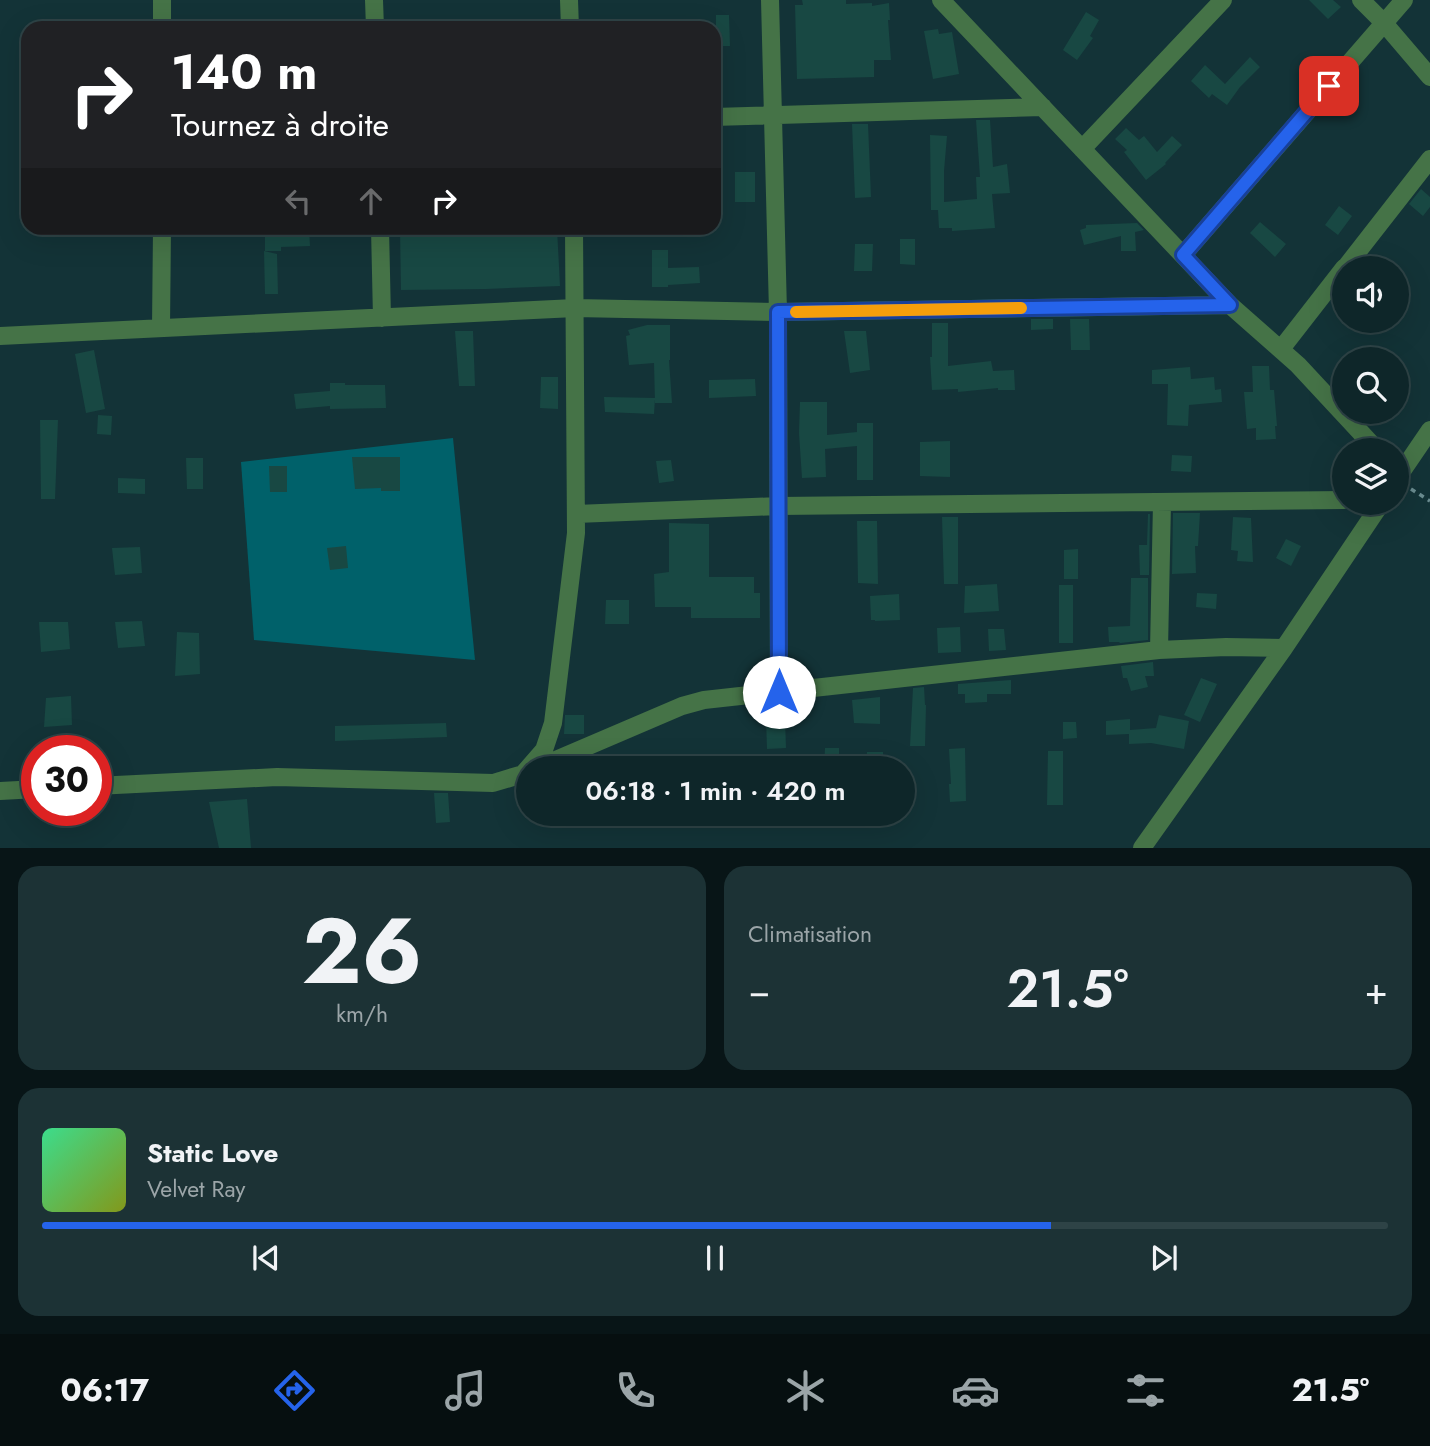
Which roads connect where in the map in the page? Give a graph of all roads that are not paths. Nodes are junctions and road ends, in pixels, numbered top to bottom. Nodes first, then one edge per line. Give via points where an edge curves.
1 (162, 0) edge
2 (374, 0) edge
3 (569, 0) edge
4 (770, 0) edge
5 (941, 0) edge
6 (1223, 0) edge
7 (1361, 0) edge
8 (1404, 0) edge
9 (162, 21) edge
10 (375, 21) edge
11 (570, 21) edge
12 (1384, 23) junction
13 (1430, 77) edge
14 (1043, 107) junction
15 (773, 116) junction
16 (721, 117) edge
17 (1082, 149) junction
18 (1430, 159) edge
19 (162, 235) edge
20 (380, 235) edge
21 (573, 235) edge
22 (1183, 255) junction
23 (1353, 256) edge
24 (1332, 283) edge
25 (1230, 305) junction
26 (575, 308) junction
27 (778, 312) junction
28 (382, 318) junction
29 (161, 328) junction
30 (0, 336) edge
31 (1281, 349) junction
32 (1430, 430) edge
33 (1366, 438) edge
34 (1409, 470) edge
35 (1332, 500) edge
36 (1162, 502) junction
37 (778, 506) junction
38 (576, 514) junction
39 (1373, 515) edge
40 (1284, 648) junction
41 (1159, 650) junction
42 (779, 692) junction
43 (540, 756) edge
44 (567, 756) edge
45 (516, 776) edge
46 (112, 785) edge
47 (21, 790) edge
48 (0, 791) edge
49 (1142, 848) edge

1 - 9 street
2 - 10 street
3 - 11 street
4 - 15 street
5 - 14 street
6 - 17 street
7 - 12 street
8 - 12 street
12 - 13 street
12 - 22 street
14 - 15 street
14 - 17 street
15 - 16 street
15 - 27 street
17 - 22 street
18 - 23 street
19 - 29 street
20 - 28 street
21 - 26 street
22 - 25 street
24 - 31 street
25 - 27 street
25 - 31 street
26 - 27 street
26 - 28 street
26 - 38 street
27 - 37 street
28 - 29 street
29 - 30 street
31 - 33 street
32 - 34 street
35 - 36 street
36 - 37 street
36 - 41 street
37 - 38 street
37 - 42 street
38 - 43 street via 553,723
39 - 40 street
40 - 41 street
40 - 49 street
41 - 42 street
42 - 44 street via 682,706
45 - 46 street via 493,783 277,777
47 - 48 street

